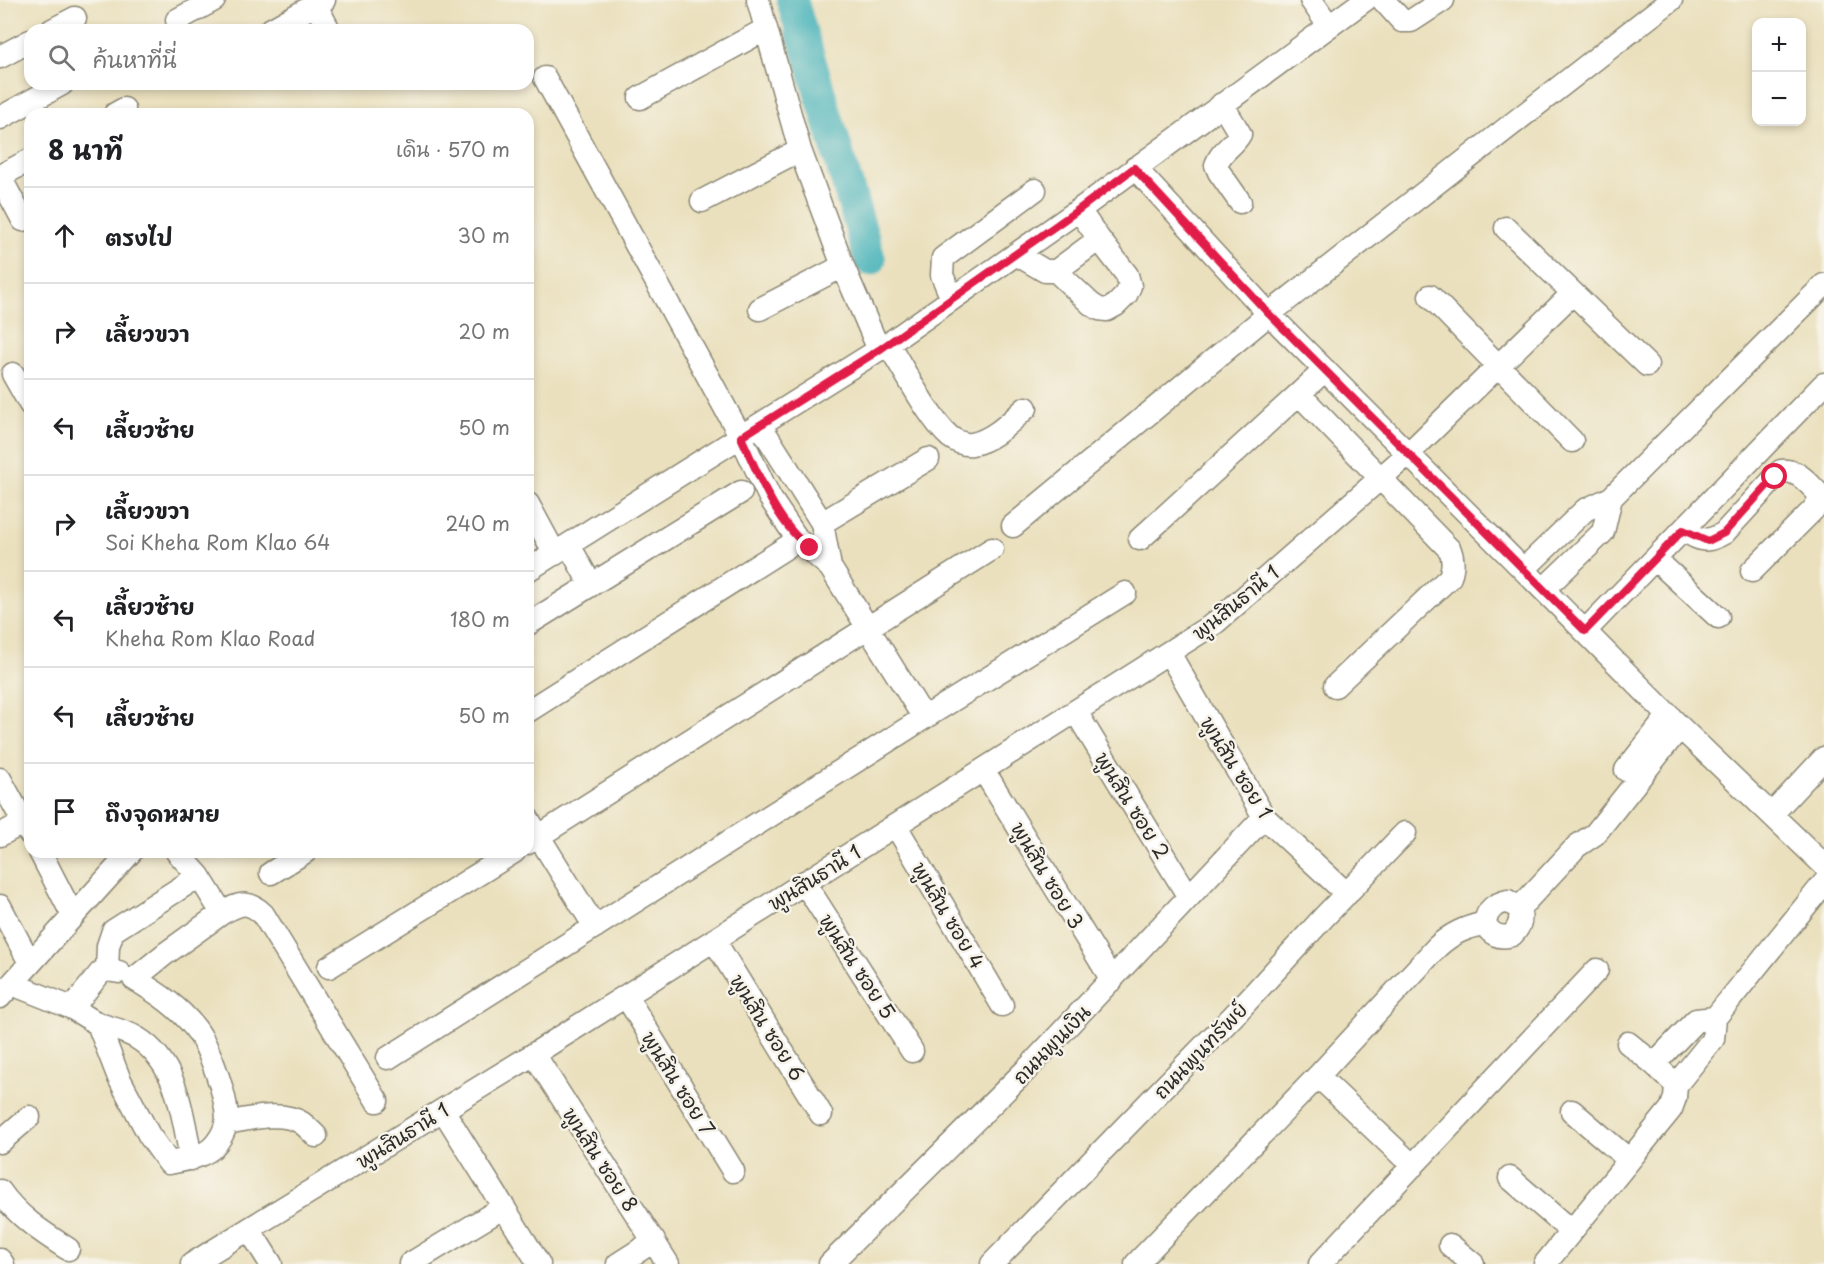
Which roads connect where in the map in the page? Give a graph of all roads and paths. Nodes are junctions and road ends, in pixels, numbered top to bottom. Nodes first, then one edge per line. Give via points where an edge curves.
1 (214, 0) edge
2 (758, 0) edge
3 (1311, 0) edge
4 (1365, 0) edge
5 (1383, 0) edge
6 (1443, 0) edge
7 (1671, 0) edge
8 (318, 2) edge
9 (75, 18) dead end
10 (177, 20) dead end
11 (64, 24) edge
12 (280, 24) edge
13 (327, 24) edge
14 (1329, 26) junction
15 (766, 29) junction
16 (24, 44) edge
17 (0, 57) edge
18 (544, 78) dead end
19 (51, 90) edge
20 (640, 98) dead end
21 (1222, 104) junction
22 (0, 118) edge
23 (800, 150) junction
24 (24, 163) edge
25 (1134, 168) junction
26 (0, 176) edge
27 (1035, 190) dead end
28 (702, 201) dead end
29 (1240, 202) dead end
30 (1078, 210) junction
31 (23, 220) dead end
32 (1506, 228) dead end
33 (1099, 239) junction
34 (1016, 254) junction
35 (843, 266) junction
36 (1056, 271) junction
37 (1824, 285) edge
38 (1573, 293) junction
39 (1430, 296) dead end
40 (952, 299) junction
41 (760, 309) dead end
42 (1269, 314) junction
43 (884, 347) junction
44 (1647, 365) dead end
45 (1498, 366) junction
46 (1325, 370) junction
47 (12, 374) dead end
48 (1824, 384) edge
49 (24, 394) edge
50 (1299, 394) junction
51 (1026, 408) dead end
52 (760, 425) junction
53 (741, 437) junction
54 (1572, 441) dead end
55 (1408, 454) junction
56 (928, 459) dead end
57 (1382, 477) junction
58 (741, 492) dead end
59 (1611, 498) junction
60 (534, 512) edge
61 (816, 514) junction
62 (1013, 526) dead end
63 (792, 530) junction
64 (1683, 530) junction
65 (1140, 539) dead end
66 (562, 549) junction
67 (992, 549) dead end
68 (1655, 560) junction
69 (534, 566) edge
70 (830, 567) junction
71 (1524, 569) junction
72 (1752, 571) dead end
73 (591, 585) junction
74 (1544, 589) junction
75 (1125, 593) dead end
76 (1718, 617) dead end
77 (534, 620) edge
78 (867, 629) junction
79 (1585, 631) junction
80 (1168, 653) junction
81 (1335, 686) dead end
82 (534, 707) edge
83 (1076, 712) junction
84 (924, 718) junction
85 (1675, 721) junction
86 (1824, 758) edge
87 (984, 771) junction
88 (0, 778) edge
89 (1772, 814) junction
90 (1264, 817) junction
91 (24, 822) edge
92 (896, 826) junction
93 (24, 829) edge
94 (534, 832) edge
95 (1405, 833) dead end
96 (0, 835) edge
97 (534, 836) edge
98 (43, 858) edge
99 (126, 858) edge
100 (182, 858) edge
101 (295, 858) edge
102 (504, 858) edge
103 (1824, 865) edge
104 (271, 873) dead end
105 (199, 876) junction
106 (804, 882) junction
107 (1824, 883) edge
108 (1347, 894) junction
109 (1189, 897) junction
110 (0, 906) edge
111 (222, 913) junction
112 (73, 916) junction
113 (595, 927) junction
114 (714, 940) junction
115 (30, 963) junction
116 (328, 967) dead end
117 (107, 970) junction
118 (1597, 970) dead end
119 (134, 979) junction
120 (1112, 980) junction
121 (6, 990) edge
122 (626, 996) junction
123 (1002, 1005) dead end
124 (72, 1008) junction
125 (1715, 1018) junction
126 (98, 1024) junction
127 (1628, 1043) dead end
128 (912, 1051) dead end
129 (534, 1054) junction
130 (388, 1058) dead end
131 (1654, 1064) junction
132 (1318, 1076) junction
133 (1676, 1085) junction
134 (377, 1101) dead end
135 (443, 1110) junction
136 (1572, 1111) dead end
137 (821, 1114) dead end
138 (29, 1117) dead end
139 (227, 1123) junction
140 (316, 1136) dead end
141 (0, 1142) edge
142 (191, 1159) junction
143 (1629, 1160) junction
144 (1413, 1166) junction
145 (734, 1171) dead end
146 (1510, 1178) dead end
147 (0, 1191) edge
148 (504, 1206) junction
149 (249, 1229) junction
150 (1571, 1231) junction
151 (654, 1241) junction
152 (1450, 1245) dead end
153 (68, 1249) dead end
154 (0, 1260) edge
155 (3, 1264) edge
156 (192, 1264) edge
157 (271, 1264) edge
158 (410, 1264) edge
159 (539, 1264) edge
160 (618, 1264) edge
161 (668, 1264) edge
162 (830, 1264) edge
163 (992, 1264) edge
164 (1136, 1264) edge
165 (1320, 1264) edge
166 (1473, 1264) edge
167 (1545, 1264) edge

1 - 10 street
2 - 15 street
3 - 14 street
4 - 14 street
5 - 6 street via 1402,21 1411,21
7 - 42 street
8 - 12 street
8 - 13 street
9 - 11 street
14 - 21 street
15 - 20 street
15 - 23 street
16 - 17 street
18 - 53 street
19 - 22 street
21 - 25 street
21 - 29 street via 1240,134 1216,165
23 - 28 street
23 - 35 street
24 - 26 street
25 - 30 street
25 - 42 street
26 - 31 street
27 - 40 street via 943,258 942,275
30 - 33 street
30 - 34 street
32 - 38 street
33 - 36 street
33 - 36 street via 1127,275 1130,286 1116,306 1099,309
34 - 36 street via 1045,271
34 - 40 street
35 - 41 street
35 - 43 street
37 - 59 street
38 - 44 street
38 - 45 street, พูนสินธานี 1
39 - 45 street
40 - 43 street
42 - 46 street
42 - 62 street
43 - 51 street via 937,422 960,443 971,444 999,431
43 - 52 street
45 - 54 street
45 - 55 street, พูนสินธานี 1
46 - 50 street
46 - 55 street
47 - 49 street
48 - 64 street
50 - 57 street
50 - 65 street
52 - 53 street
52 - 61 street
53 - 63 street via 770,498
53 - 66 street
55 - 57 street, พูนสินธานี 1
55 - 71 street
56 - 61 street
57 - 80 street, พูนสินธานี 1 via 1215,623
57 - 81 street via 1450,550 1453,569 1450,577
58 - 73 street
59 - 71 street via 1585,510
59 - 74 street via 1602,532
60 - 66 street
61 - 63 street
61 - 70 street
63 - 70 street
63 - 82 street
64 - 68 street
64 - 72 street via 1701,540 1716,538 1781,471 1796,472 1819,494 1818,503
66 - 69 street
66 - 73 street
67 - 78 street
68 - 76 street
68 - 79 street
70 - 78 street
71 - 74 street
73 - 77 street
74 - 79 street
75 - 84 street
78 - 84 street
78 - 94 street
79 - 85 street
80 - 83 street, พูนสินธานี 1
80 - 90 street, พูนสิน ซอย 1
83 - 87 street, พูนสินธานี 1
83 - 109 street, พูนสิน ซอย 2
84 - 113 street
85 - 89 street
85 - 132 street via 1596,834 1577,846 1518,908 1508,901 1501,903 1489,911 1485,923 1449,935
86 - 89 street
87 - 92 street, พูนสินธานี 1
87 - 120 street, พูนสิน ซอย 3
88 - 91 street
89 - 103 street
90 - 108 street, พูนสิน ซอย 1
90 - 109 street, ถนนพูนเงิน
92 - 106 street, พูนสินธานี 1
92 - 123 street, พูนสิน ซอย 4
93 - 96 street
95 - 108 street, ถนนพูนทรัพย์
97 - 113 street
98 - 112 street
99 - 112 street
100 - 105 street
101 - 104 street
102 - 116 street
105 - 111 street
105 - 117 street via 113,931
106 - 114 street, พูนสินธานี 1
106 - 128 street, พูนสิน ซอย 5
107 - 125 street
108 - 163 street, ถนนพูนทรัพย์
109 - 120 street, ถนนพูนเงิน
110 - 115 street
111 - 119 street
111 - 134 street via 245,904 263,914
112 - 115 street
113 - 130 street
114 - 122 street, พูนสินธานี 1
114 - 137 street, พูนสิน ซอย 6
115 - 121 street
117 - 119 street
117 - 124 street via 96,977
118 - 144 street
119 - 139 street via 173,1006 196,1029 214,1064
120 - 162 street, ถนนพูนเงิน
121 - 124 street
122 - 129 street, พูนสินธานี 1
122 - 145 street, พูนสิน ซอย 7
124 - 126 street
125 - 131 street via 1696,1020
125 - 133 street via 1713,1039
126 - 142 street via 138,1039 156,1054 177,1091
126 - 142 street via 119,1078 149,1135 169,1163
127 - 131 street
129 - 135 street, พูนสินธานี 1
129 - 151 street, พูนสิน ซอย 8
131 - 133 street
132 - 144 street
132 - 164 street
133 - 143 street via 1671,1109
135 - 148 street
135 - 149 street, พูนสินธานี 1
136 - 143 street
138 - 141 street
139 - 140 street via 289,1118 302,1123
139 - 142 street via 219,1140
143 - 150 street
144 - 165 street
146 - 150 street
147 - 153 street via 22,1216
148 - 158 street
148 - 159 street
149 - 156 street, พูนสินธานี 1
149 - 157 street
150 - 167 street
151 - 160 street
151 - 161 street, พูนสิน ซอย 8
152 - 166 street
154 - 155 street

